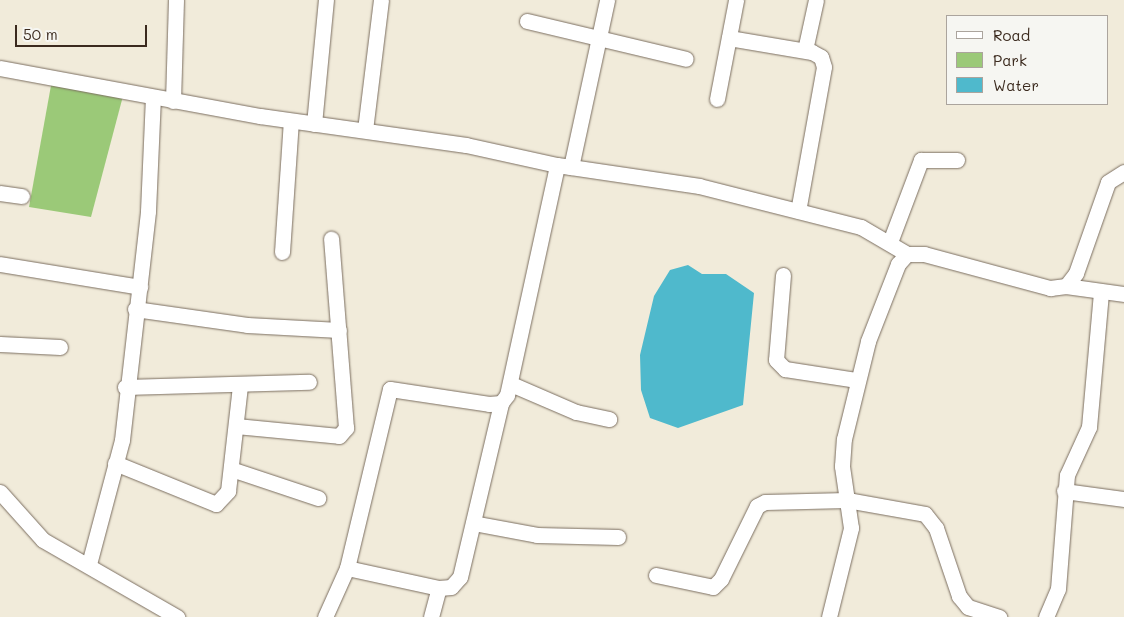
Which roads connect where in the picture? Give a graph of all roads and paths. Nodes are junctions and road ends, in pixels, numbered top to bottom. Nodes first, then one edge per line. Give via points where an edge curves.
1 (176, 0) edge
2 (326, 0) edge
3 (380, 0) edge
4 (607, 0) edge
5 (736, 0) edge
6 (816, 0) edge
7 (527, 21) dead end
8 (598, 38) junction
9 (729, 38) junction
10 (805, 50) junction
11 (686, 59) dead end
12 (0, 68) edge
13 (153, 98) junction
14 (717, 99) dead end
15 (173, 101) junction
16 (291, 121) junction
17 (314, 124) junction
18 (365, 130) junction
19 (957, 160) dead end
20 (564, 166) junction
21 (1124, 172) edge
22 (0, 193) edge
23 (22, 196) dead end
24 (798, 211) junction
25 (332, 240) dead end
26 (890, 242) junction
27 (282, 252) dead end
28 (907, 254) junction
29 (0, 264) edge
30 (782, 275) dead end
31 (1066, 286) junction
32 (140, 287) junction
33 (1101, 292) junction
34 (1124, 294) edge
35 (135, 309) junction
36 (339, 330) junction
37 (0, 344) edge
38 (60, 347) dead end
39 (857, 380) junction
40 (308, 382) dead end
41 (511, 384) junction
42 (240, 386) junction
43 (126, 387) junction
44 (501, 403) junction
45 (609, 420) dead end
46 (236, 426) junction
47 (115, 463) junction
48 (230, 469) junction
49 (1064, 491) junction
50 (0, 492) edge
51 (318, 498) dead end
52 (1124, 499) edge
53 (847, 500) junction
54 (473, 523) junction
55 (618, 538) dead end
56 (89, 564) junction
57 (347, 568) junction
58 (656, 575) dead end
59 (439, 588) junction
60 (177, 617) edge
61 (325, 617) edge
62 (431, 617) edge
63 (829, 617) edge
64 (999, 617) edge
65 (1046, 617) edge

1 - 15 street
2 - 17 street
3 - 18 street
4 - 8 street
5 - 9 street
6 - 10 street
7 - 8 street
8 - 11 street
8 - 20 street
9 - 10 street
9 - 14 street
10 - 24 street via 821,58 824,67
12 - 13 street
13 - 15 street
13 - 32 street
15 - 16 street
16 - 17 street
16 - 27 street
17 - 18 street
18 - 20 street
19 - 26 street via 921,160
20 - 24 street via 690,184
20 - 41 street
21 - 31 street via 1108,182 1076,273
22 - 23 street
24 - 26 street via 860,227
25 - 36 street
26 - 28 street
28 - 31 street via 924,254 1050,288
28 - 39 street via 898,264 868,341
29 - 32 street
30 - 39 street via 776,360 785,369
31 - 33 street
32 - 35 street
33 - 34 street
33 - 49 street via 1089,426
35 - 36 street via 247,325
35 - 43 street
36 - 46 street via 346,428 339,436
37 - 38 street
39 - 53 street via 844,439
40 - 42 street
41 - 44 street
41 - 45 street via 576,412
42 - 43 street
42 - 46 street
43 - 47 street via 122,440
44 - 54 street
44 - 57 street via 390,389
46 - 48 street
47 - 48 street via 216,504 228,490
47 - 56 street
48 - 51 street
49 - 52 street
49 - 65 street via 1058,589
50 - 56 street via 30,529
53 - 58 street via 765,502 757,506 714,587
53 - 63 street via 851,528 848,554
53 - 64 street via 926,514 938,535 959,596 968,607
54 - 55 street via 537,535
54 - 59 street via 460,577 451,586
56 - 60 street
57 - 59 street
57 - 61 street
59 - 62 street

